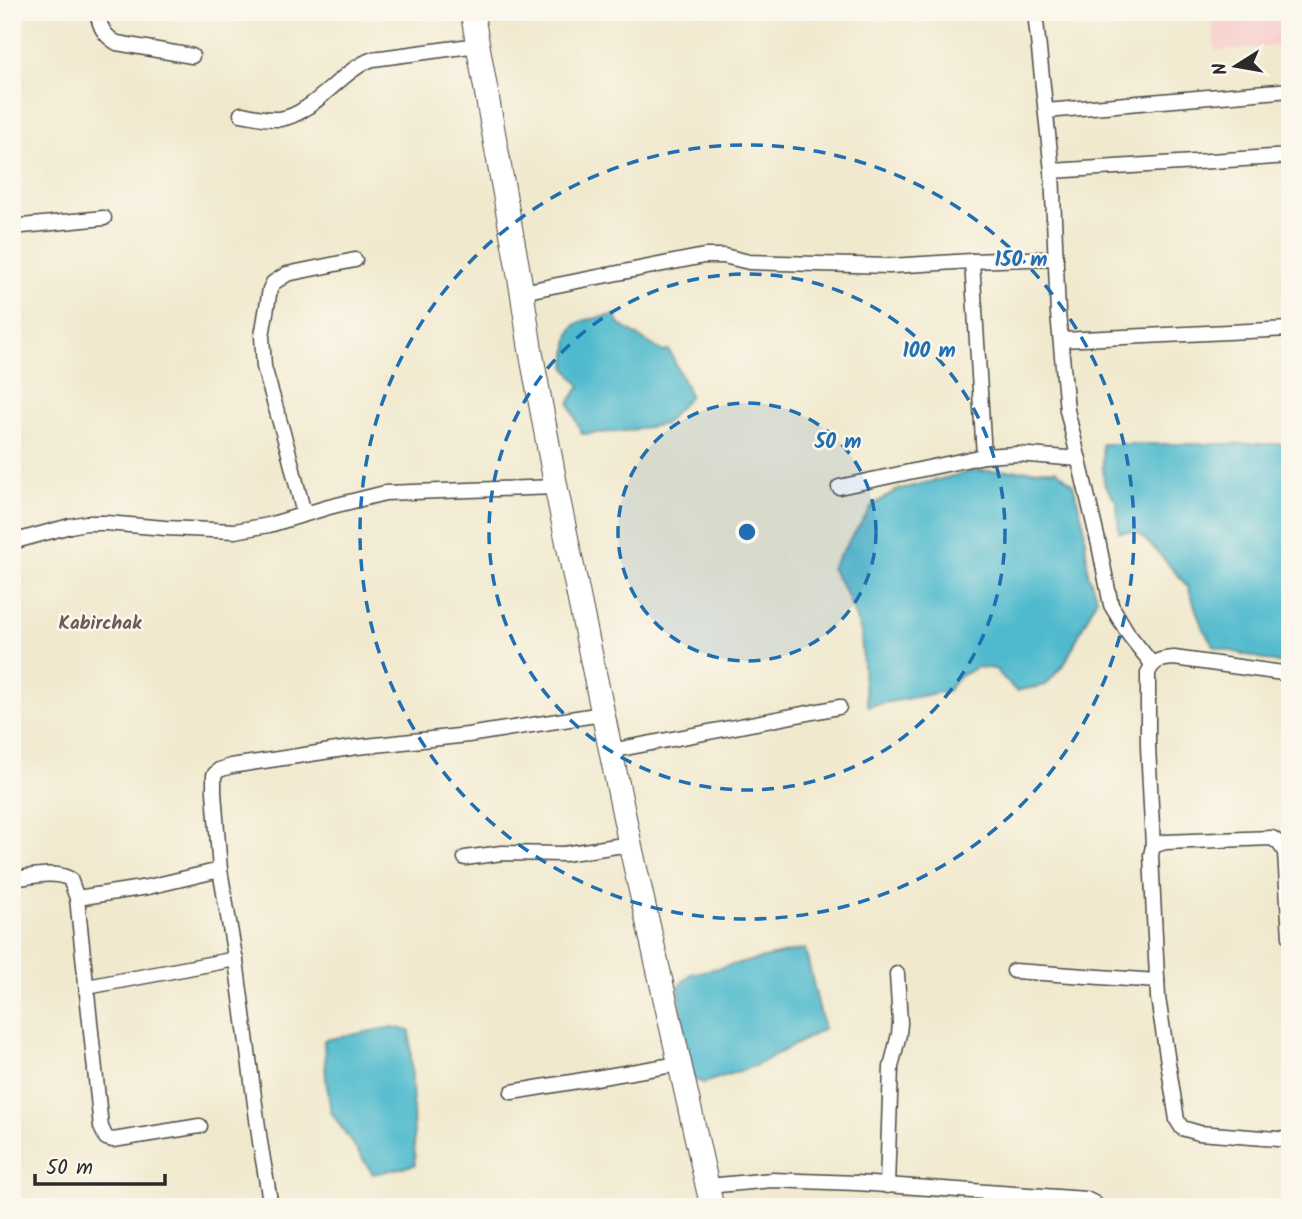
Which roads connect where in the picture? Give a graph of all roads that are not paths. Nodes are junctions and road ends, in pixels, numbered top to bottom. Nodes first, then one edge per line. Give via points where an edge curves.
1 (97, 12) edge
2 (472, 12) edge
3 (1035, 12) edge
4 (478, 46) junction
5 (192, 56) dead end
6 (1290, 90) edge
7 (1046, 111) junction
8 (241, 114) dead end
9 (1290, 156) edge
10 (1052, 171) junction
11 (104, 218) dead end
12 (12, 227) edge
13 (1056, 258) junction
14 (355, 260) dead end
15 (972, 261) junction
16 (522, 292) junction
17 (1290, 329) edge
18 (1062, 340) junction
19 (984, 456) junction
20 (1079, 459) junction
21 (556, 487) junction
22 (839, 487) dead end
23 (304, 514) junction
24 (12, 542) edge
25 (1152, 664) junction
26 (1290, 674) edge
27 (839, 707) dead end
28 (602, 715) junction
29 (610, 751) junction
30 (630, 844) junction
31 (1153, 846) junction
32 (465, 858) dead end
33 (220, 870) junction
34 (12, 879) edge
35 (76, 898) junction
36 (1290, 937) edge
37 (236, 959) junction
38 (1014, 971) dead end
39 (897, 974) dead end
40 (1157, 981) junction
41 (87, 987) junction
42 (679, 1064) junction
43 (512, 1092) dead end
44 (200, 1126) dead end
45 (1290, 1140) edge
46 (887, 1186) junction
47 (710, 1196) edge
48 (271, 1207) edge
49 (1098, 1207) edge

1 - 5 street via 107,38 117,43
2 - 4 main road
3 - 7 street
4 - 8 street via 373,60 293,115 272,119
4 - 16 main road
6 - 7 street
7 - 10 street
9 - 10 street
10 - 13 street
11 - 12 street
13 - 15 street
13 - 18 street
14 - 23 street via 287,274 270,289 262,336 264,367
15 - 16 street via 890,266 749,262 704,256
15 - 19 street
16 - 21 main road
17 - 18 street
18 - 20 street via 1067,410
19 - 20 street
19 - 22 street
20 - 25 street via 1111,605
21 - 23 street via 385,493
21 - 28 main road
23 - 24 street via 235,531 86,523
25 - 26 street via 1174,658
25 - 31 street via 1148,673 1148,746
27 - 29 street
28 - 29 main road
28 - 33 street via 219,770 214,775 214,792
29 - 30 main road
30 - 32 street via 564,854 502,853
30 - 42 main road
31 - 36 street via 1272,838 1285,852
31 - 40 street
33 - 35 street
33 - 37 street
34 - 35 street via 63,875 70,878
35 - 41 street
37 - 41 street
37 - 48 street
38 - 40 street
39 - 46 street via 900,1023 891,1067
40 - 45 street via 1182,1128
41 - 44 street via 106,1138
42 - 43 street
42 - 47 main road
46 - 47 street via 772,1180
46 - 49 street via 1086,1199

